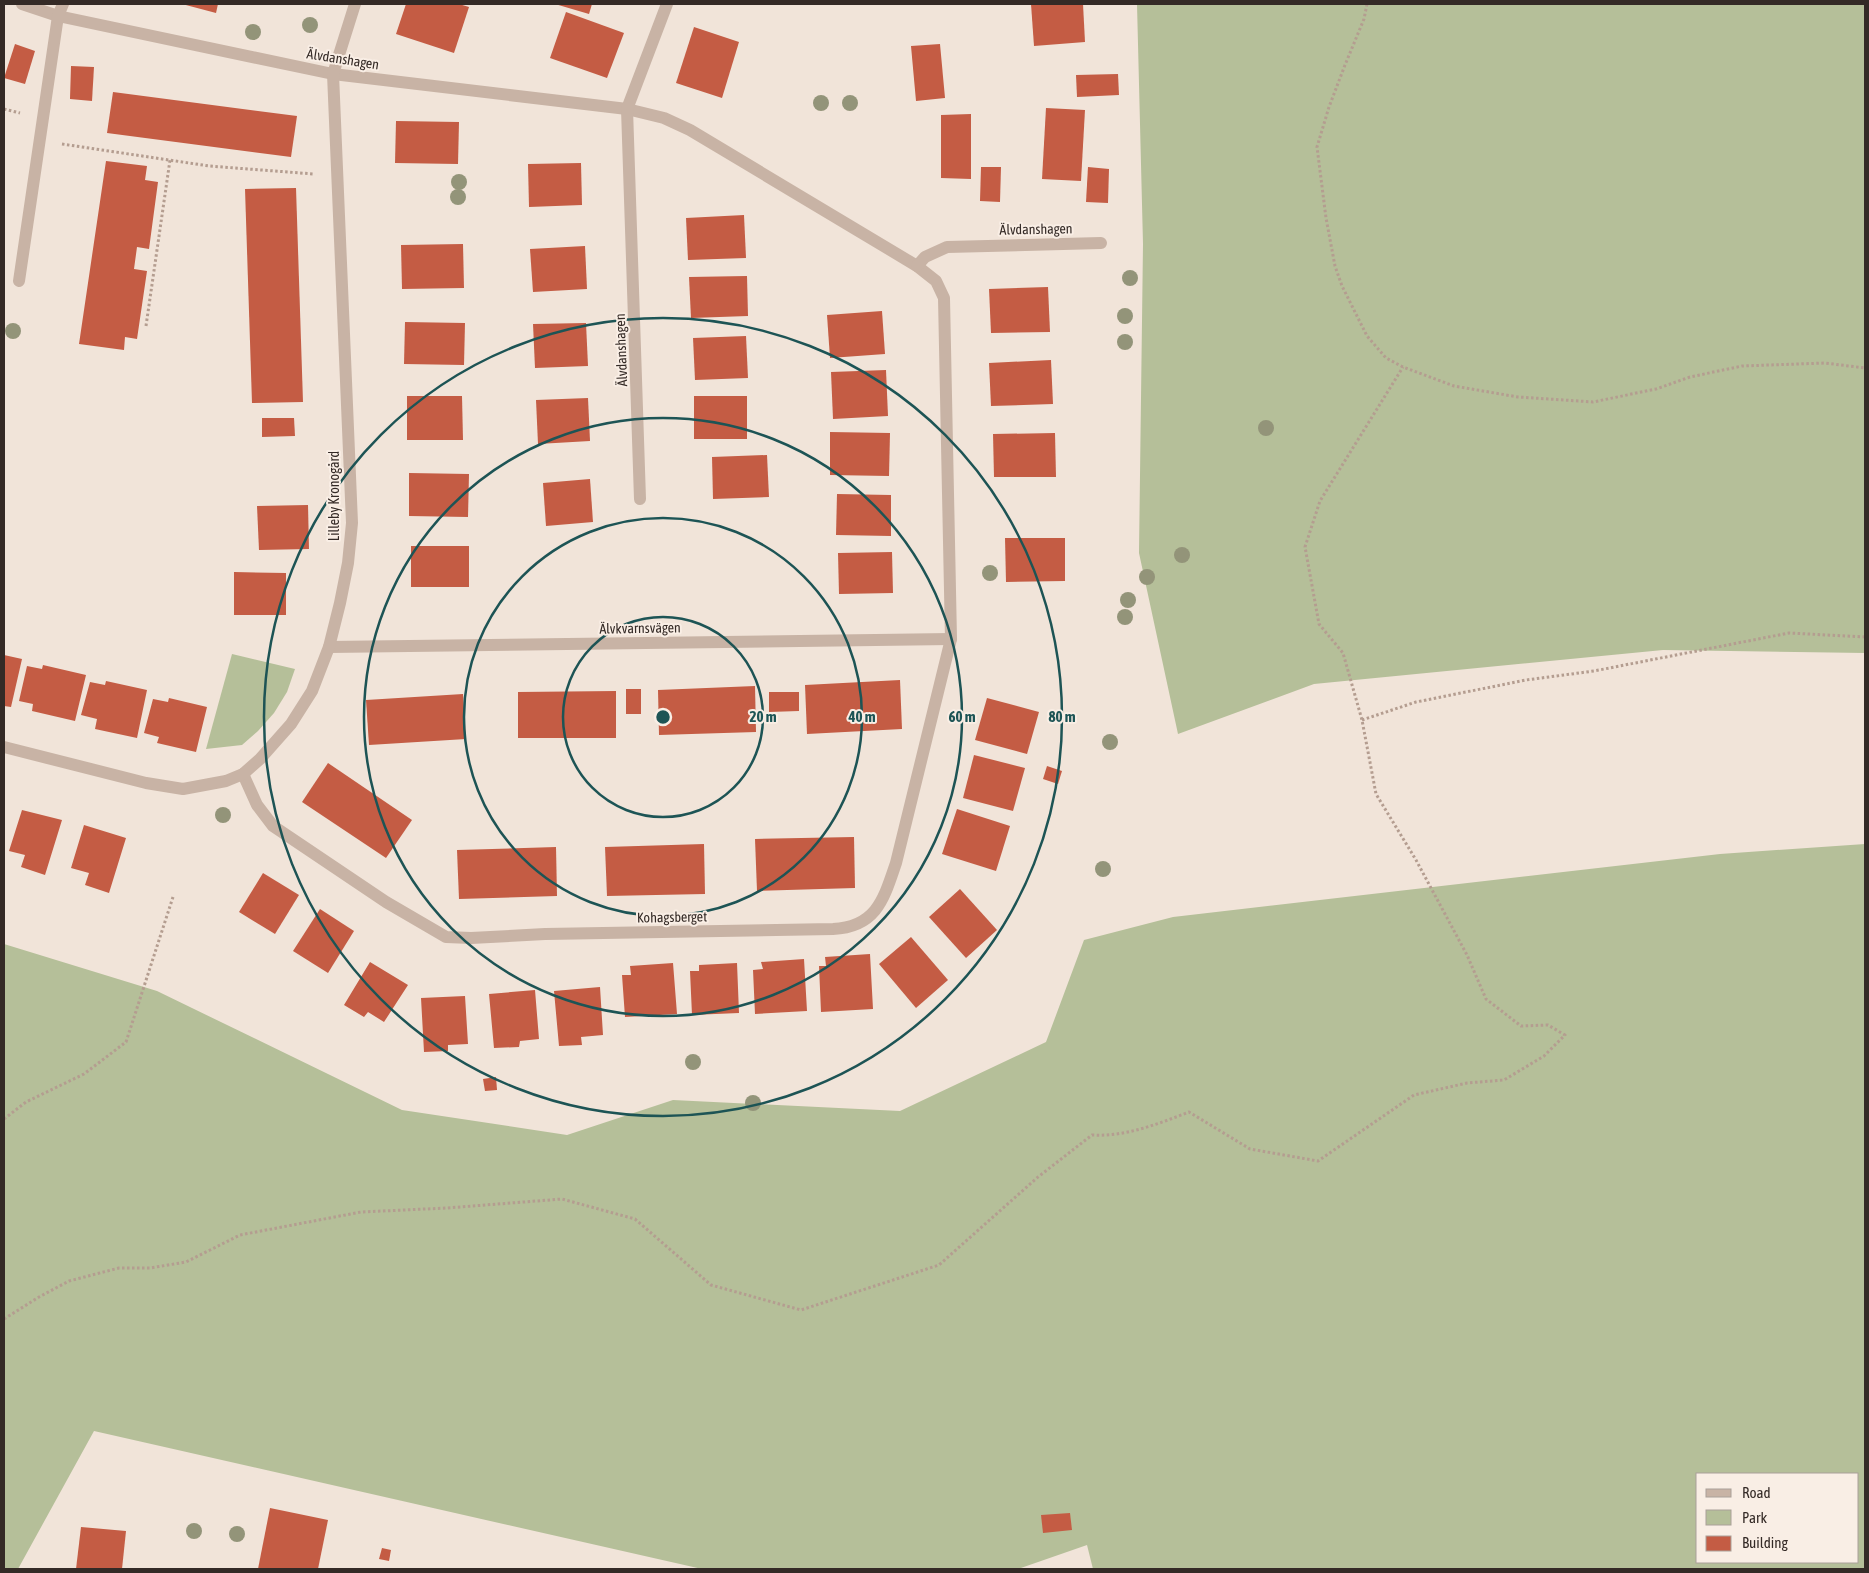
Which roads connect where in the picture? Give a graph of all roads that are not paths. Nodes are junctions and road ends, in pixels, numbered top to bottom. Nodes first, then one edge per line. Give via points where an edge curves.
1 (22, 4) edge
2 (355, 4) edge
3 (667, 4) edge
4 (60, 10) edge
5 (333, 74) junction
6 (627, 109) junction
7 (1101, 243) dead end
8 (917, 266) junction
9 (19, 281) dead end
10 (640, 500) dead end
11 (951, 639) junction
12 (329, 648) junction
13 (4, 747) edge
14 (243, 774) junction

1 - 4 street, Älvdanshagen
2 - 5 street, Lilleby Kronogård
3 - 6 street, Älvdanshagen
4 - 5 street, Älvdanshagen
4 - 9 street
5 - 6 street, Älvdanshagen
5 - 12 street, Lilleby Kronogård via 352,523 348,562
6 - 8 street, Älvdanshagen via 664,118 690,130
6 - 10 street, Älvdanshagen
7 - 8 street, Älvdanshagen via 947,247 925,257
8 - 11 street, Älvdanshagen via 936,281 944,298
11 - 12 street, Älvkvarnsvägen
11 - 14 street, Kohagsberget via 886,892 874,914 861,923 841,929 446,936 386,902 273,826 257,805
12 - 14 street, Lilleby Kronogård via 312,692 291,724
13 - 14 street, Lilleby Kronogård via 146,783 183,789 226,781

